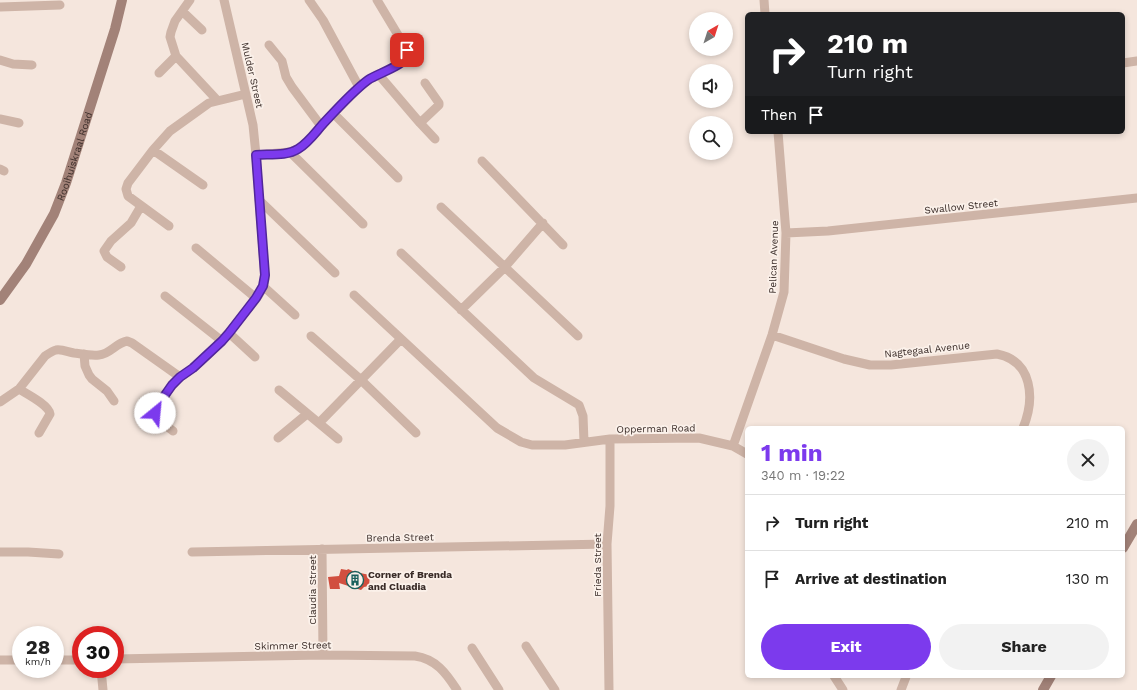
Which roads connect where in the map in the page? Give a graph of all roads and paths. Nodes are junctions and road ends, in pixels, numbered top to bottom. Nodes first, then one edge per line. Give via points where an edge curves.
1 (122, 0) edge
2 (190, 0) edge
3 (224, 0) edge
4 (308, 0) edge
5 (377, 0) edge
6 (764, 0) edge
7 (60, 5) dead end
8 (0, 8) edge
9 (182, 11) junction
10 (765, 12) edge
11 (202, 30) dead end
12 (269, 45) dead end
13 (176, 56) junction
14 (0, 60) edge
15 (1137, 61) edge
16 (1125, 63) edge
17 (32, 65) dead end
18 (158, 73) dead end
19 (379, 75) junction
20 (425, 83) dead end
21 (359, 87) junction
22 (246, 94) junction
23 (217, 100) junction
24 (334, 113) junction
25 (0, 119) edge
26 (19, 123) dead end
27 (420, 123) junction
28 (321, 126) junction
29 (778, 134) edge
30 (435, 139) dead end
31 (153, 150) junction
32 (290, 152) junction
33 (256, 155) junction
34 (482, 161) dead end
35 (398, 178) dead end
36 (203, 185) dead end
37 (1137, 198) edge
38 (259, 200) junction
39 (141, 206) junction
40 (441, 207) dead end
41 (543, 223) junction
42 (363, 224) dead end
43 (169, 226) dead end
44 (786, 233) junction
45 (563, 245) dead end
46 (196, 248) dead end
47 (401, 253) dead end
48 (122, 267) dead end
49 (504, 268) junction
50 (335, 273) dead end
51 (263, 286) junction
52 (354, 295) dead end
53 (165, 296) dead end
54 (256, 298) junction
55 (0, 300) edge
56 (461, 310) junction
57 (295, 315) dead end
58 (229, 333) junction
59 (772, 335) junction
60 (310, 336) dead end
61 (578, 336) dead end
62 (401, 338) junction
63 (222, 341) junction
64 (84, 354) junction
65 (255, 357) dead end
66 (180, 377) junction
67 (361, 380) junction
68 (19, 389) junction
69 (279, 390) dead end
70 (114, 401) dead end
71 (0, 402) edge
72 (307, 414) junction
73 (319, 423) junction
74 (1024, 426) edge
75 (172, 431) dead end
76 (39, 433) dead end
77 (416, 433) dead end
78 (278, 438) dead end
79 (338, 439) dead end
80 (610, 439) junction
81 (584, 442) junction
82 (733, 446) junction
83 (745, 453) edge
84 (1137, 524) edge
85 (607, 544) junction
86 (1125, 545) edge
87 (322, 549) junction
88 (0, 552) edge
89 (192, 552) dead end
90 (59, 554) dead end
91 (526, 646) dead end
92 (472, 648) dead end
93 (323, 655) junction
94 (124, 659) edge
95 (0, 660) edge
96 (12, 660) edge
97 (102, 678) edge
98 (835, 678) edge
99 (906, 678) edge
100 (1050, 678) edge
101 (103, 690) edge
102 (457, 690) edge
103 (499, 690) edge
104 (555, 690) edge
105 (609, 690) edge
106 (843, 690) edge
107 (901, 690) edge
108 (1043, 690) edge

1 - 55 main road, Rooihuiskraal Road via 115,29 54,214 26,264
2 - 9 street
3 - 22 street, Mulder Street
4 - 21 street via 323,20
5 - 19 street via 408,54 405,60
6 - 10 street
7 - 8 street
9 - 11 street
9 - 13 street via 170,32
12 - 28 street via 282,61 286,77 292,87
13 - 18 street
13 - 23 street
14 - 17 street
15 - 16 street
19 - 21 street
19 - 27 street
20 - 27 street via 439,105
21 - 24 street
22 - 23 street
22 - 33 street, Mulder Street
23 - 31 street via 209,103 170,132
24 - 28 street
24 - 35 street
25 - 26 street
27 - 30 street
28 - 32 street via 300,148
29 - 44 street, Pelican Avenue
31 - 36 street
31 - 39 street via 135,172 126,189 128,196
32 - 33 street
32 - 42 street
33 - 38 street, Mulder Street
34 - 41 street
37 - 44 street, Swallow Street via 828,231
38 - 50 street
38 - 51 street, Mulder Street via 265,275
39 - 43 street
39 - 48 street via 131,222 104,251 107,257
40 - 49 street
41 - 45 street
41 - 49 street
44 - 59 street, Pelican Avenue via 784,292
46 - 54 street
47 - 56 street
49 - 56 street
49 - 61 street
51 - 54 street
51 - 57 street
52 - 62 street, Opperman Road
53 - 63 street
54 - 58 street
56 - 81 street via 534,378 579,405 583,416
58 - 63 street
58 - 65 street
59 - 74 street, Nagtegaal Avenue via 870,365 997,354 1006,356 1018,365 1030,386 1030,400
59 - 82 street, Pelican Avenue
60 - 67 street
62 - 67 street
62 - 81 street, Opperman Road via 497,428 513,438 532,445
63 - 66 street
64 - 66 street via 104,354 127,341
64 - 68 street via 62,350 49,353
64 - 70 street via 85,366 92,380 107,390
66 - 75 street via 172,385 155,413
67 - 73 street
67 - 77 street
68 - 71 street
68 - 76 street via 50,411
69 - 72 street
72 - 73 street
72 - 78 street
73 - 79 street
80 - 81 street, Opperman Road
80 - 82 street, Opperman Road via 699,438
80 - 85 street, Frieda Street
82 - 83 street, Opperman Road
84 - 86 main road
85 - 87 street, Brenda Street
85 - 105 street, Frieda Street
87 - 89 street, Brenda Street
87 - 93 street, Claudia Street
88 - 90 street
91 - 104 street
92 - 103 street
93 - 94 street, Skimmer Street
93 - 102 street, Skimmer Street via 422,657 434,662
95 - 96 street
97 - 101 street
98 - 106 street
99 - 107 street
100 - 108 main road

